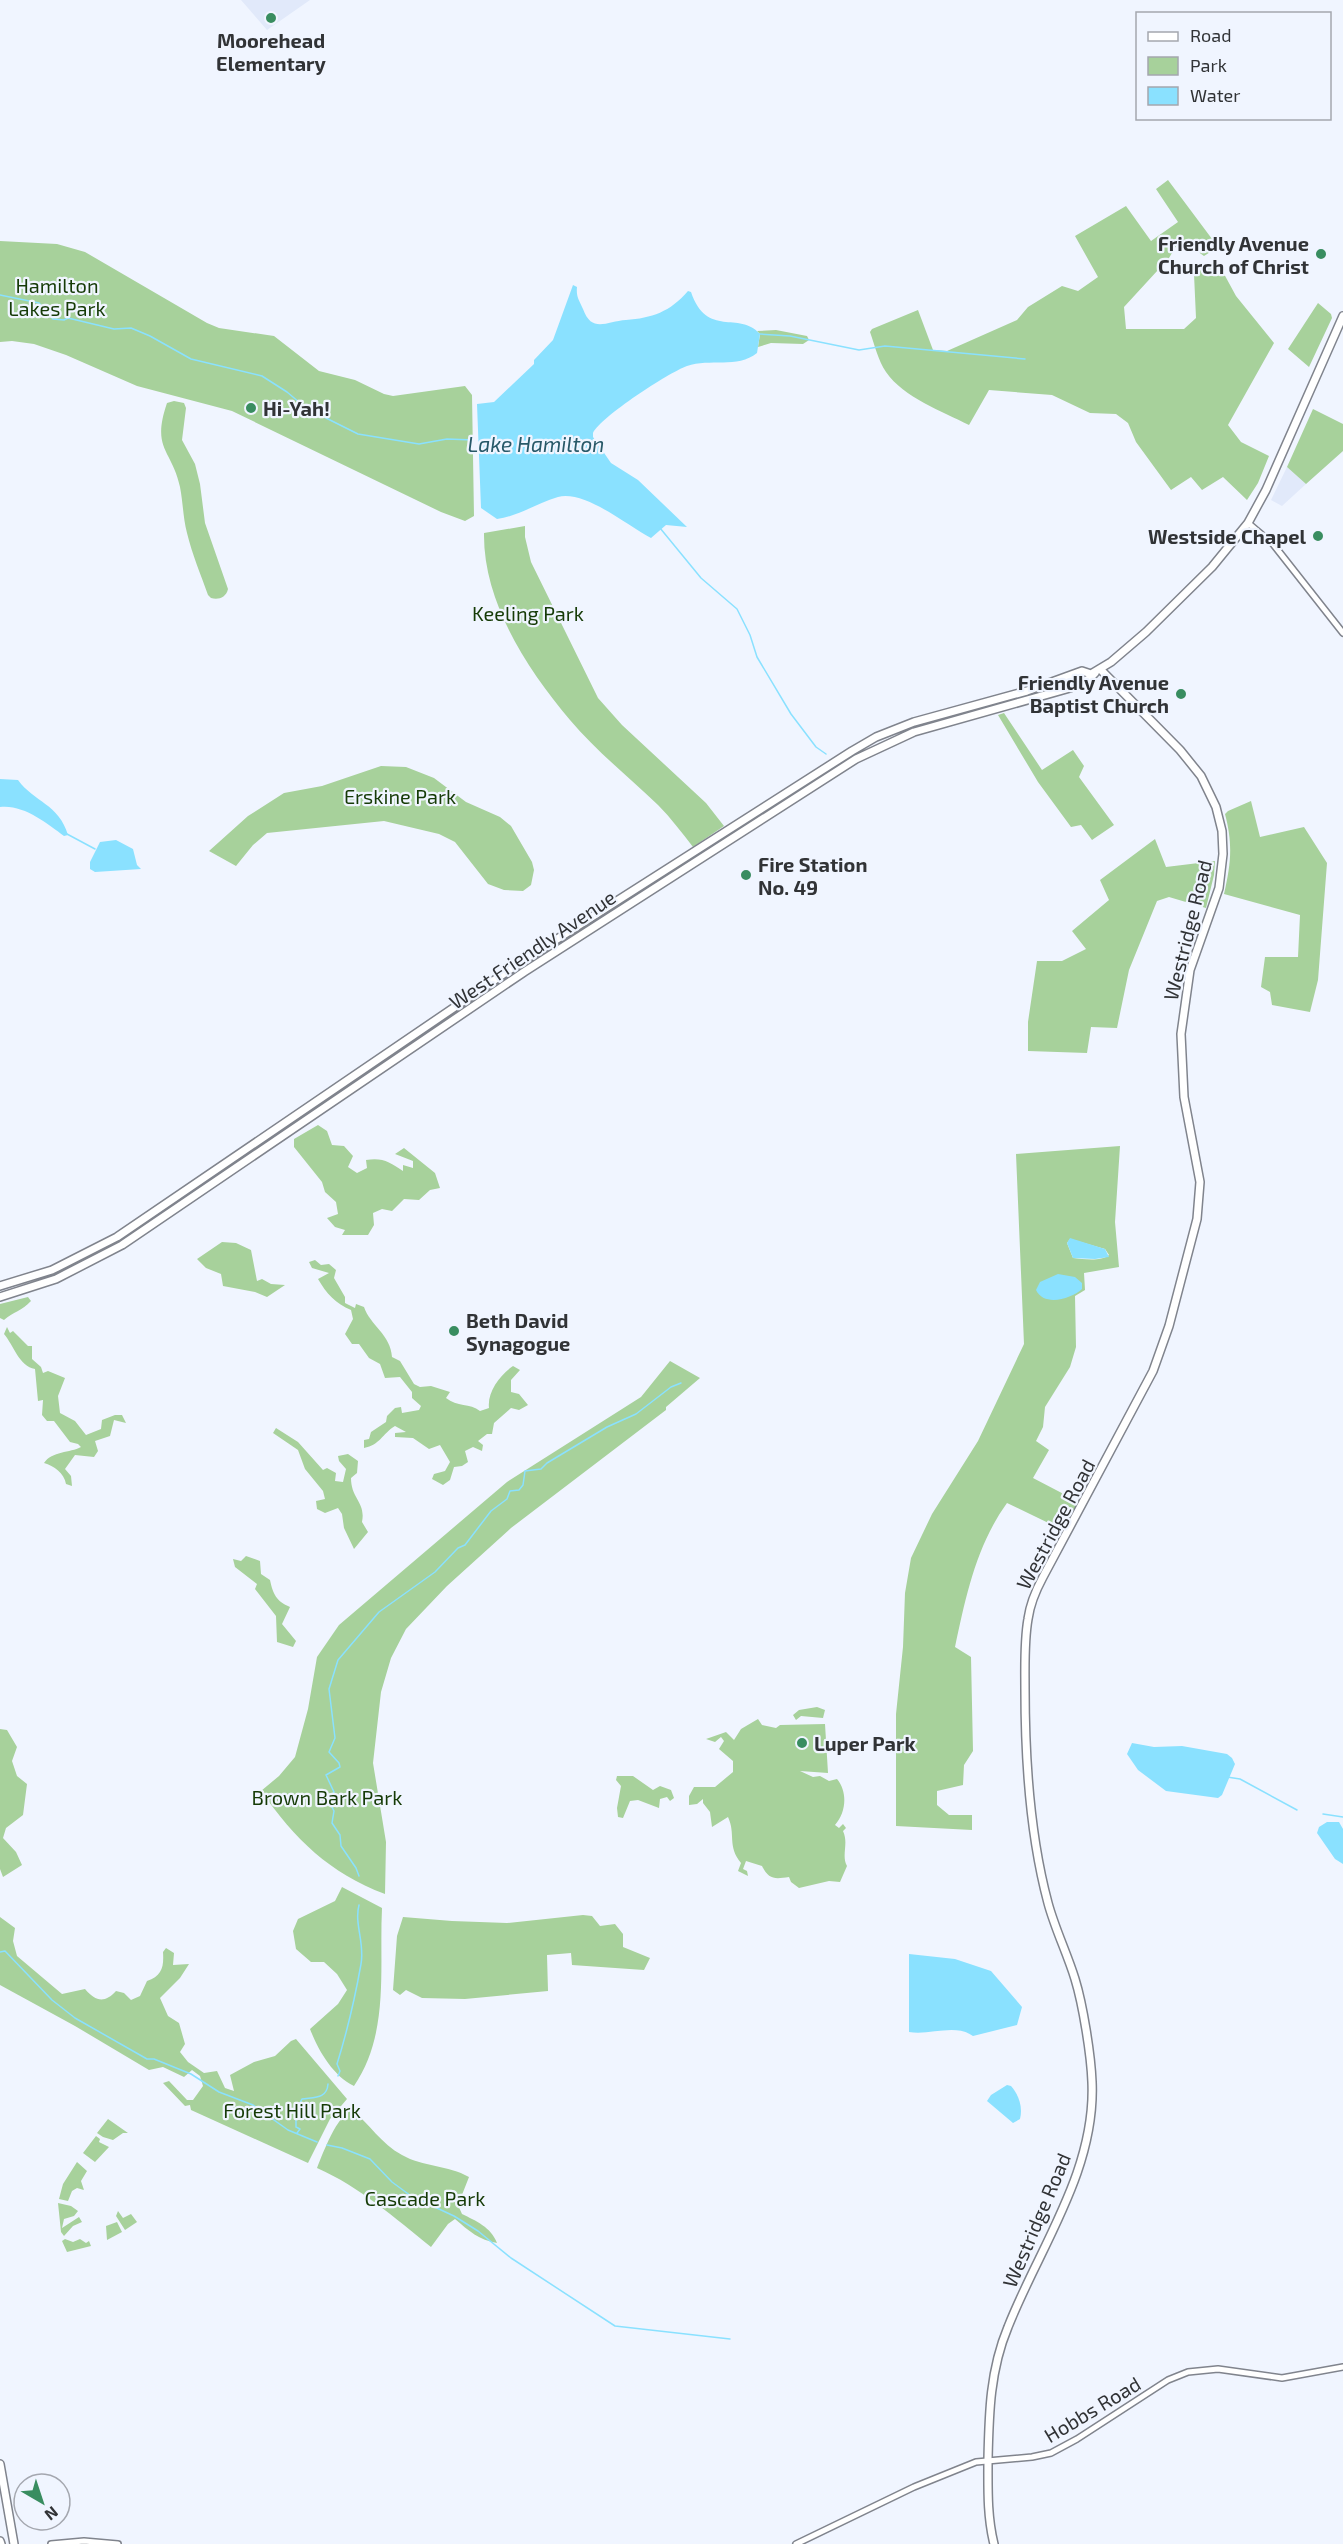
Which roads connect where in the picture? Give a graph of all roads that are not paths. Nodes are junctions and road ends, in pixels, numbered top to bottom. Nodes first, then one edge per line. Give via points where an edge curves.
1 (1343, 316) edge
2 (1248, 523) junction
3 (1343, 633) edge
4 (1100, 669) junction
5 (0, 1286) edge
6 (0, 1297) edge
7 (1343, 2367) edge
8 (988, 2460) junction
9 (0, 2464) edge
10 (14, 2544) edge
11 (51, 2544) edge
12 (118, 2544) edge
13 (796, 2544) edge
14 (994, 2544) edge

1 - 2 main road, West Friendly Avenue
2 - 3 street via 1273,544
2 - 4 main road, West Friendly Avenue via 1166,613 1125,652
4 - 5 main road, West Friendly Avenue via 1090,674 1082,671 876,737 518,964 117,1237 52,1270
4 - 6 main road, West Friendly Avenue via 1070,688 914,732 856,759 524,972 122,1245 56,1279
4 - 8 main road, Westridge Road via 1201,776 1216,807 1223,854 1219,888 1190,970 1181,1034 1182,1082 1197,1158 1197,1219 1154,1371 1043,1577 1028,1618 1024,1652 1029,1782 1044,1887 1078,1992 1092,2098 1079,2169 997,2358 989,2404
7 - 8 street, Hobbs Road via 1282,2378 1218,2369 1188,2372 1168,2380 1051,2453
8 - 13 street, Hobbs Road via 914,2487
8 - 14 main road, Westridge Road via 988,2507
9 - 10 main road
11 - 12 street

